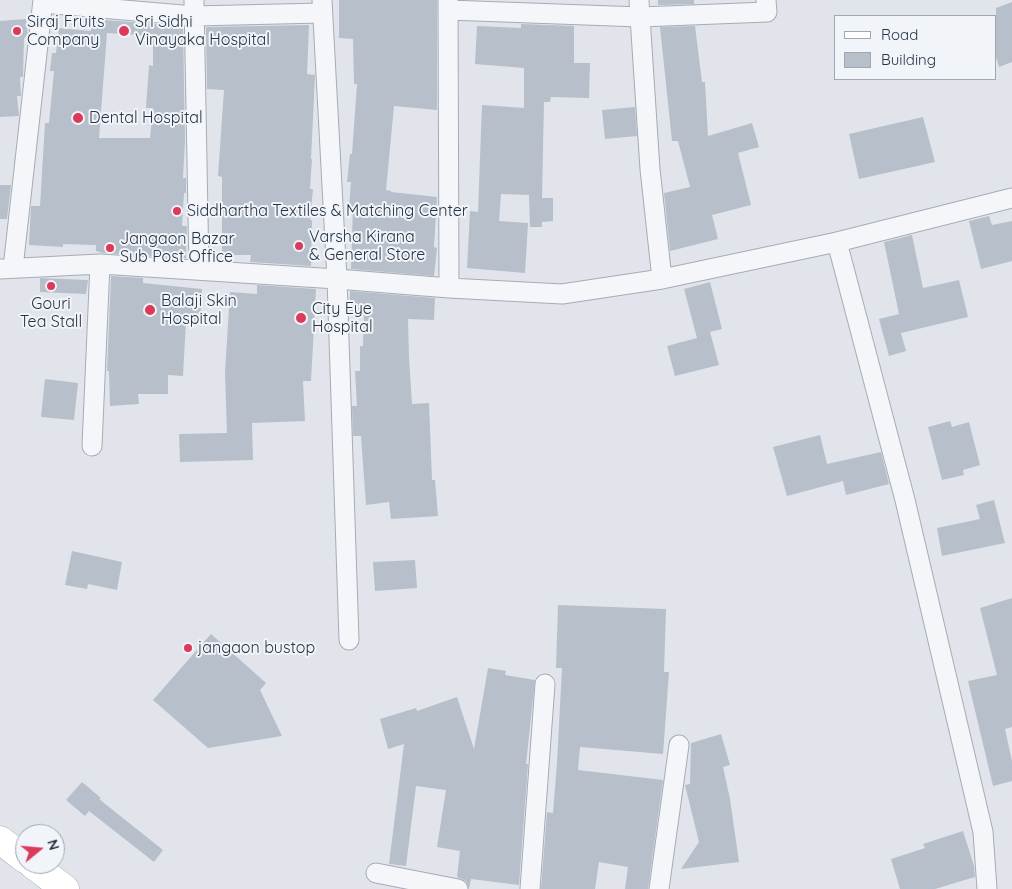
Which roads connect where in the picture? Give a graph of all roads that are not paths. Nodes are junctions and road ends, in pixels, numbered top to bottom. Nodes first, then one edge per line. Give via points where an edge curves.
1 (766, 0) edge
2 (43, 1) edge
3 (448, 5) edge
4 (322, 6) edge
5 (194, 8) edge
6 (639, 8) edge
7 (1012, 198) edge
8 (837, 242) junction
9 (100, 264) junction
10 (6, 269) edge
11 (199, 270) junction
12 (336, 279) junction
13 (662, 279) junction
14 (449, 288) junction
15 (92, 446) dead end
16 (349, 640) dead end
17 (545, 684) dead end
18 (679, 746) dead end
19 (0, 840) edge
20 (15, 851) edge
21 (376, 873) dead end
22 (45, 874) edge
23 (65, 889) edge
24 (458, 889) edge
25 (530, 889) edge
26 (659, 889) edge
27 (987, 889) edge

1 - 6 street via 767,12
2 - 5 street
2 - 10 street
3 - 6 street
3 - 14 street
4 - 5 street
4 - 12 street
5 - 11 street
6 - 13 street via 650,169
7 - 8 street
8 - 13 street
8 - 27 street via 906,500 981,823
9 - 10 street
9 - 11 street
9 - 15 street
11 - 12 street
12 - 14 street
12 - 16 street
13 - 14 street via 562,294
17 - 25 street
18 - 26 street
19 - 20 main road
21 - 24 street
22 - 23 main road

